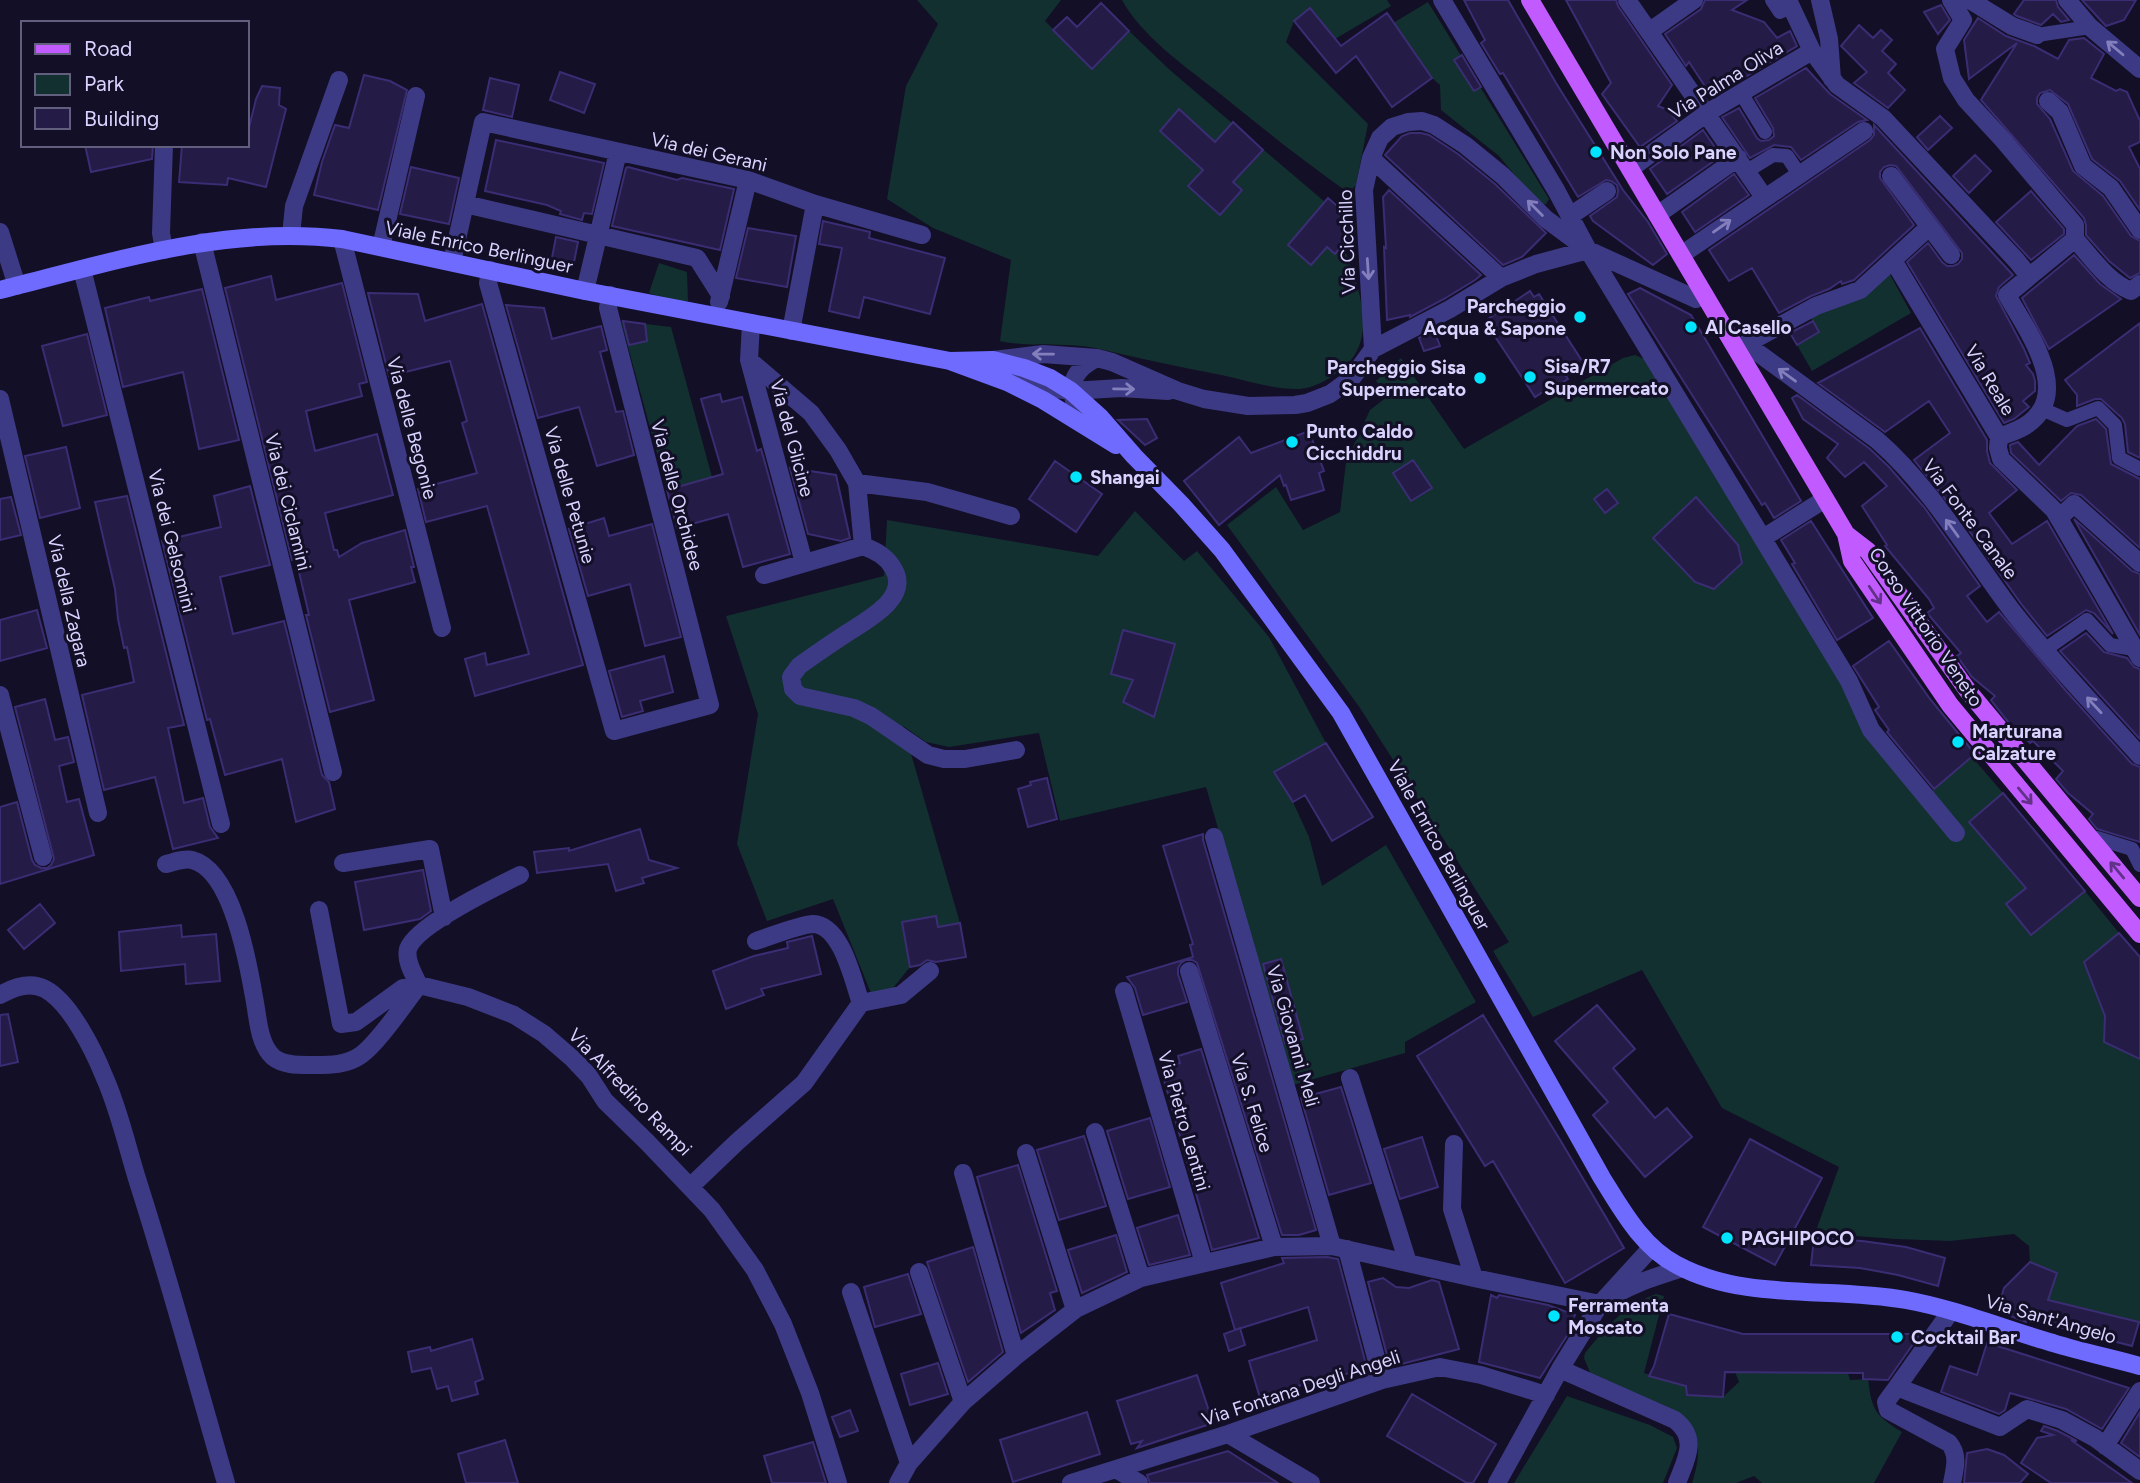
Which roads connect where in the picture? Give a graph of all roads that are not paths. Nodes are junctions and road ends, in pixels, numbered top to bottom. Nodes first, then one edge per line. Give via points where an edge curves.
1 (1442, 0) edge
2 (1530, 0) edge
3 (1627, 0) edge
4 (1694, 0) edge
5 (1772, 0) edge
6 (1820, 0) edge
7 (1951, 0) edge
8 (1970, 0) edge
9 (2067, 0) edge
10 (1789, 3) edge
11 (2090, 27) junction
12 (1650, 31) junction
13 (2037, 35) joint
14 (1812, 51) junction
15 (2140, 69) edge
16 (1832, 79) junction
17 (339, 80) dead end
18 (1741, 93) junction
19 (416, 96) dead end
20 (2048, 101) dead end
21 (1707, 113) junction
22 (1864, 131) dead end
23 (1765, 132) dead end
24 (164, 147) edge
25 (618, 152) junction
26 (1371, 158) junction
27 (1742, 165) junction
28 (1630, 169) junction
29 (1799, 174) junction
30 (1891, 176) dead end
31 (748, 180) junction
32 (1607, 191) dead end
33 (1764, 197) junction
34 (465, 204) junction
35 (816, 204) junction
36 (1657, 215) junction
37 (1570, 216) junction
38 (1929, 227) junction
39 (2140, 230) edge
40 (0, 232) edge
41 (291, 235) junction
42 (922, 235) dead end
43 (598, 236) junction
44 (342, 239) junction
45 (2075, 239) junction
46 (202, 242) junction
47 (381, 247) junction
48 (164, 250) junction
49 (1588, 250) junction
50 (1681, 255) junction
51 (1951, 255) dead end
52 (1893, 260) junction
53 (452, 262) junction
54 (82, 269) junction
55 (490, 271) junction
56 (2029, 276) junction
57 (1502, 278) junction
58 (2140, 285) edge
59 (9, 288) edge
60 (585, 291) junction
61 (1704, 294) junction
62 (610, 295) junction
63 (721, 296) junction
64 (716, 316) junction
65 (751, 323) junction
66 (791, 331) junction
67 (1741, 347) junction
68 (1373, 349) junction
69 (1097, 358) junction
70 (749, 360) junction
71 (993, 360) junction
72 (950, 361) junction
73 (1007, 382) junction
74 (1071, 391) junction
75 (1178, 391) junction
76 (0, 399) edge
77 (2042, 408) junction
78 (1079, 420) junction
79 (1999, 437) junction
80 (1133, 456) junction
81 (2140, 470) edge
82 (857, 483) junction
83 (1825, 499) junction
84 (1011, 516) dead end
85 (2059, 518) junction
86 (1846, 534) junction
87 (1763, 538) junction
88 (863, 546) junction
89 (804, 563) junction
90 (2140, 564) edge
91 (764, 575) dead end
92 (442, 628) dead end
93 (2043, 651) junction
94 (2137, 654) edge
95 (0, 695) edge
96 (710, 705) joint
97 (1016, 750) dead end
98 (2140, 756) edge
99 (333, 772) dead end
100 (98, 813) dead end
101 (221, 824) dead end
102 (1956, 833) dead end
103 (1214, 837) dead end
104 (2093, 841) junction
105 (43, 857) dead end
106 (2139, 859) edge
107 (343, 863) dead end
108 (166, 864) dead end
109 (520, 875) dead end
110 (2140, 898) edge
111 (319, 910) dead end
112 (444, 917) junction
113 (2140, 934) edge
114 (756, 941) dead end
115 (930, 971) dead end
116 (1189, 971) dead end
117 (419, 985) junction
118 (1124, 991) dead end
119 (0, 995) edge
120 (861, 1003) junction
121 (1350, 1078) dead end
122 (1095, 1132) dead end
123 (1454, 1144) dead end
124 (1026, 1153) dead end
125 (963, 1173) dead end
126 (691, 1186) junction
127 (1274, 1247) junction
128 (1340, 1247) junction
129 (1652, 1247) junction
130 (1204, 1263) junction
131 (1408, 1263) junction
132 (1683, 1268) junction
133 (919, 1272) dead end
134 (1141, 1278) junction
135 (1474, 1278) junction
136 (851, 1292) dead end
137 (1600, 1304) junction
138 (1075, 1310) junction
139 (1951, 1311) junction
140 (1016, 1356) junction
141 (2140, 1366) edge
142 (1560, 1369) junction
143 (1382, 1380) junction
144 (1897, 1387) junction
145 (2140, 1391) edge
146 (1546, 1395) junction
147 (963, 1402) junction
148 (1228, 1434) junction
149 (2105, 1446) junction
150 (909, 1463) junction
151 (1116, 1469) junction
152 (2140, 1471) edge
153 (226, 1483) edge
154 (838, 1483) edge
155 (898, 1483) edge
156 (1071, 1483) edge
157 (1139, 1483) edge
158 (1311, 1483) edge
159 (1497, 1483) edge
160 (1677, 1483) edge
161 (1952, 1483) edge

1 - 37 street
2 - 28 main road, Corso Vittorio Veneto
3 - 12 street
4 - 12 street
5 - 10 street via 1780,12
6 - 16 street
7 - 45 street via 1963,20 1945,49 1952,78 2075,225
8 - 13 street via 2012,26
9 - 11 street
10 - 14 street
11 - 13 street
15 -> 11 street
12 - 21 street
14 - 16 street
14 - 18 street, Via Palma Oliva
16 - 56 street via 1883,118
17 - 41 street via 294,206
18 - 21 street, Via Palma Oliva
18 - 23 street
19 - 47 street
20 - 39 street via 2060,112 2083,166 2110,188
21 - 27 street
21 - 28 street, Via Palma Oliva
22 - 29 street
24 - 48 street
25 - 31 street, Via dei Gerani
25 - 34 street, Via dei Gerani via 483,121
25 - 43 street
49 -> 26 street, Via Cicchillo via 1546,219 1487,162 1434,125 1408,121 1392,127 1380,138
26 - 57 street
26 -> 68 street, Via Cicchillo via 1363,202
27 - 29 street via 1773,155 1787,156
27 - 33 street
27 - 36 street
28 - 36 main road, Corso Vittorio Veneto
29 - 33 street
30 - 38 street
31 - 35 street, Via dei Gerani
31 - 63 street
32 - 37 street
50 -> 33 street
34 - 43 street
34 - 53 street
35 - 42 street, Via dei Gerani
35 - 66 street
36 - 50 main road, Corso Vittorio Veneto
37 - 49 street
38 - 51 street
38 - 52 street
40 - 59 street
41 - 44 main road, Viale Enrico Berlinguer
41 - 46 main road, Viale Enrico Berlinguer
43 - 60 street
43 - 63 street via 696,258
44 - 47 main road, Viale Enrico Berlinguer
44 - 92 street, Via delle Begonie
45 - 56 street
45 - 58 street via 2118,285 2131,290
46 - 48 main road, Viale Enrico Berlinguer
46 - 99 street, Via dei Ciclamini
47 - 53 main road, Viale Enrico Berlinguer
48 - 54 main road, Viale Enrico Berlinguer
49 - 57 street
49 - 61 street, Via Cicchillo via 1696,299
49 - 87 street
50 - 61 main road, Corso Vittorio Veneto
52 - 67 street via 1860,290 1816,306
52 - 79 street, Via Reale
53 - 55 main road, Viale Enrico Berlinguer
54 - 59 main road, Viale Enrico Berlinguer
54 - 101 street, Via dei Gelsomini
55 - 60 main road, Viale Enrico Berlinguer
55 - 96 street, Via delle Petunie via 488,284 614,731
56 - 77 street via 2007,295 2044,361 2047,384
57 - 68 street
60 - 62 main road, Viale Enrico Berlinguer
61 - 67 main road, Corso Vittorio Veneto
62 - 64 main road, Viale Enrico Berlinguer
62 - 96 street, Via delle Orchidee via 608,308
63 - 64 street
64 - 65 main road, Viale Enrico Berlinguer
65 - 66 main road, Viale Enrico Berlinguer
65 - 70 street, Via del Glicine
66 - 72 main road, Viale Enrico Berlinguer
67 - 83 main road, Corso Vittorio Veneto
93 -> 67 street, Via Fonte Canale via 1896,456
68 - 75 street via 1341,387 1307,403 1248,406
69 -> 71 street via 1043,354
69 - 74 street via 1077,373
69 - 75 street
70 - 82 street via 819,422
70 - 89 street, Via del Glicine
71 - 72 main road
71 - 74 main road via 1032,371
72 - 73 main road
73 - 74 street
73 - 78 main road
74 -> 75 street
74 - 78 street
74 - 80 main road
76 - 100 street, Via della Zagara
77 - 79 street via 2023,428
77 - 81 street via 2067,420 2098,408 2115,425 2119,458
78 - 80 main road
79 - 85 street, Via Reale via 2001,458
80 - 129 main road, Viale Enrico Berlinguer via 1222,550 1341,713 1601,1178
82 - 84 street via 927,492
82 - 88 street
83 - 86 main road, Corso Vittorio Veneto
83 - 87 street
85 - 90 street via 2074,504
85 - 94 street, Via Reale
86 - 104 main road, Corso Vittorio Veneto via 1868,551 1968,691
86 -> 113 main road, Corso Vittorio Veneto via 1853,561 1950,705
87 - 102 street via 1849,681 1871,730
88 - 89 street
88 - 97 street via 877,551 893,568 898,577 895,593 882,610 799,666 791,677 796,693 854,708 928,755 965,759
89 - 91 street
93 - 94 street via 2087,620 2110,645
98 -> 93 street, Via Fonte Canale
95 - 105 street
103 - 128 street, Via Giovanni Meli
104 - 106 street via 2097,838 2132,849
110 -> 104 main road, Corso Vittorio Veneto
107 - 112 street via 429,849
108 - 117 street via 189,859 218,880 243,944 259,1029 265,1047 278,1061 331,1065 361,1055
109 - 112 street
111 - 117 street via 341,1024 356,1022 402,988
112 - 117 street via 416,936 408,949
114 - 120 street via 812,924 823,926 839,943
115 - 120 street via 901,996
116 - 127 street, Via S. Felice
117 - 126 street, Via Alfredino Rampi via 514,1015 544,1034
118 - 130 street, Via Pietro Lentini
119 - 153 street via 31,985 57,998 83,1033 105,1078
120 - 126 street, Via Alfredino Rampi via 804,1083
121 - 131 street
122 - 134 street
123 - 135 street via 1452,1209
124 - 138 street
125 - 140 street
126 - 154 street, Via Alfredino Rampi via 755,1270 783,1324
127 - 128 street
127 - 130 street
128 - 131 street
128 - 143 street, Via Giovanni Meli
129 - 132 main road, Viale Enrico Berlinguer
129 - 137 street
130 - 134 street
131 - 135 street
132 - 137 street via 1622,1289
132 - 139 main road, Via Sant'Angelo via 1729,1283 1888,1297
133 - 147 street
134 - 138 street
135 - 137 street
136 - 150 street
137 - 142 street
138 - 140 street
139 - 141 main road, Via Sant'Angelo
139 - 144 street
140 - 147 street
142 - 146 street
142 - 160 street via 1681,1425 1687,1432 1689,1451
143 - 146 street, Via Fontana Degli Angeli via 1440,1367
143 - 148 street, Via Fontana Degli Angeli
144 - 149 street via 2000,1427 2028,1409 2062,1420
144 - 161 street via 1886,1402 1888,1410 1949,1443 1956,1456
145 - 149 street
146 - 159 street
147 - 150 street
148 - 151 street, Via Fontana Degli Angeli
148 - 158 street
149 - 152 street
150 - 155 street
151 - 156 street, Via Fontana Degli Angeli
151 - 157 street

